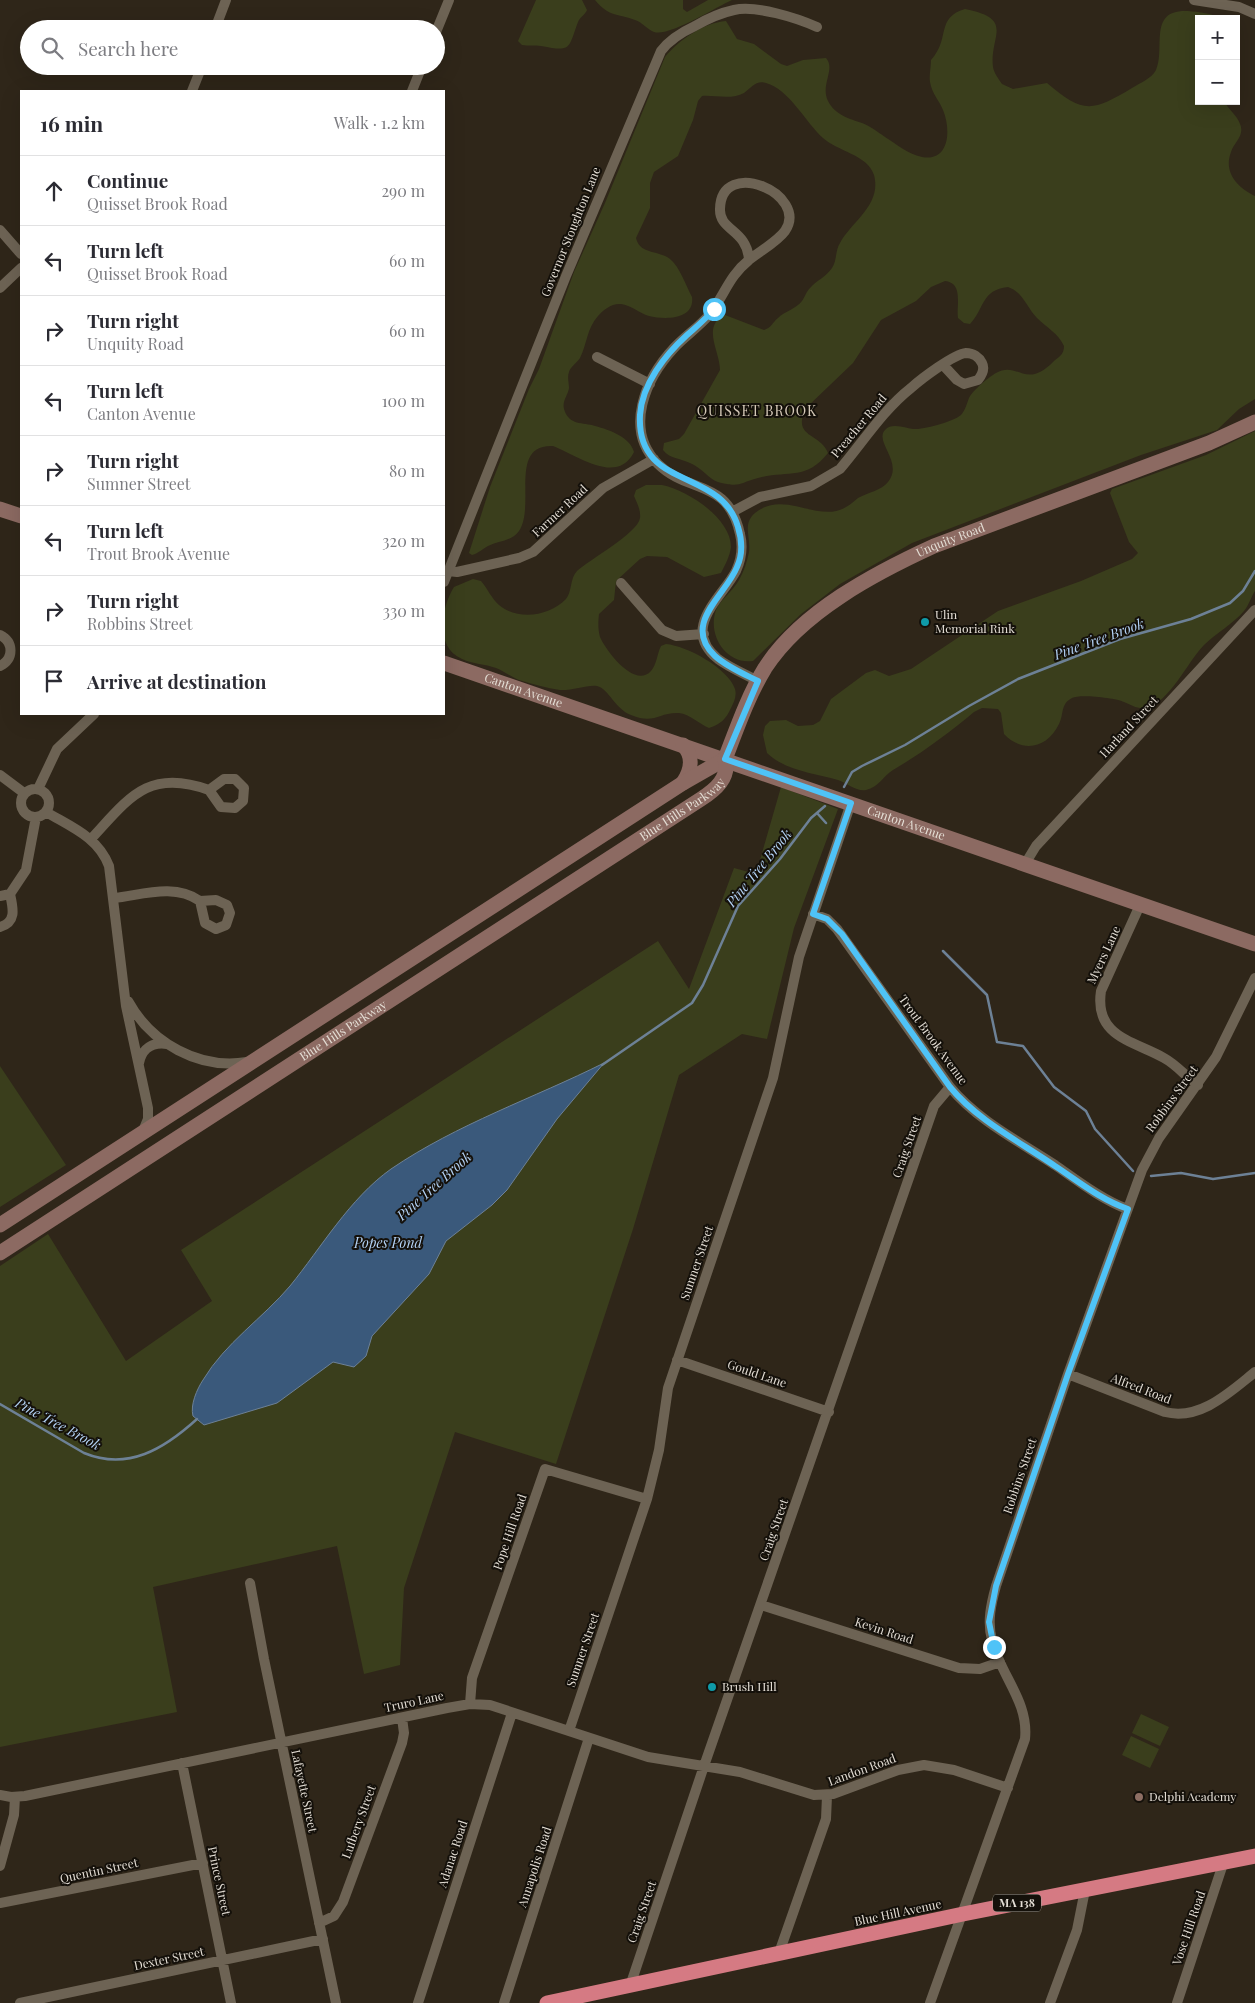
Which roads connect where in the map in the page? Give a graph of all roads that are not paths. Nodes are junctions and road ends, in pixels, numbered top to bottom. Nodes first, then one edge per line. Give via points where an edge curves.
1 (226, 0) edge
2 (449, 0) edge
3 (1194, 0) edge
4 (1255, 14) edge
5 (218, 20) edge
6 (441, 20) edge
7 (817, 28) dead end
8 (198, 75) edge
9 (418, 75) edge
10 (192, 90) edge
11 (412, 90) edge
12 (0, 230) edge
13 (20, 253) edge
14 (749, 260) junction
15 (20, 269) edge
16 (0, 288) edge
17 (596, 357) dead end
18 (944, 366) dead end
19 (650, 384) junction
20 (1255, 422) edge
21 (654, 460) junction
22 (0, 509) edge
23 (732, 512) junction
24 (20, 516) edge
25 (448, 571) junction
26 (445, 579) edge
27 (620, 582) dead end
28 (1255, 610) edge
29 (704, 634) junction
30 (0, 636) edge
31 (20, 641) edge
32 (10, 645) junction
33 (445, 663) edge
34 (0, 666) edge
35 (758, 681) junction
36 (93, 715) edge
37 (683, 745) junction
38 (725, 759) junction
39 (0, 775) edge
40 (683, 783) junction
41 (38, 788) junction
42 (210, 790) dead end
43 (24, 793) junction
44 (701, 799) junction
45 (851, 803) junction
46 (46, 812) junction
47 (36, 818) junction
48 (91, 839) junction
49 (1025, 864) junction
50 (5, 895) edge
51 (114, 898) junction
52 (200, 901) dead end
53 (1140, 905) junction
54 (813, 914) junction
55 (0, 927) edge
56 (1255, 944) edge
57 (1255, 978) edge
58 (125, 996) junction
59 (318, 1017) junction
60 (332, 1037) junction
61 (167, 1044) junction
62 (250, 1062) junction
63 (139, 1064) junction
64 (1198, 1085) junction
65 (950, 1087) junction
66 (143, 1131) junction
67 (1128, 1209) junction
68 (0, 1225) edge
69 (0, 1253) edge
70 (676, 1360) junction
71 (1255, 1372) edge
72 (1068, 1374) junction
73 (829, 1412) junction
74 (646, 1500) junction
75 (250, 1583) dead end
76 (761, 1605) junction
77 (1000, 1662) junction
78 (470, 1704) junction
79 (512, 1712) junction
80 (402, 1718) junction
81 (569, 1731) junction
82 (590, 1738) junction
83 (281, 1743) junction
84 (182, 1763) junction
85 (704, 1766) junction
86 (1008, 1788) junction
87 (0, 1795) edge
88 (827, 1796) junction
89 (15, 1797) junction
90 (1255, 1856) edge
91 (1224, 1861) junction
92 (202, 1863) junction
93 (0, 1866) edge
94 (1086, 1890) junction
95 (0, 1903) edge
96 (963, 1914) junction
97 (319, 1923) junction
98 (323, 1939) junction
99 (779, 1953) junction
100 (222, 1961) junction
101 (630, 1986) junction
102 (20, 2003) edge
103 (231, 2003) edge
104 (336, 2003) edge
105 (418, 2003) edge
106 (504, 2003) edge
107 (548, 2003) edge
108 (930, 2003) edge
109 (1050, 2003) edge
110 (1177, 2003) edge

1 - 5 street
2 - 6 street
3 - 4 street via 1239,7
7 - 25 street, Governor Stoughton Lane via 800,20 759,11 734,10 686,30 661,51 566,276
8 - 10 street
9 - 11 street
12 - 13 street
14 - 14 street via 745,241 726,224 720,211 725,193 736,184 745,182 755,183 775,194 786,204 788,213 784,231
14 - 19 street via 730,279 710,314 668,354
15 - 16 street
17 - 19 street
18 - 23 street, Preacher Road via 904,393 840,469 829,477 800,490 760,497
19 - 21 street via 640,421
20 - 35 main road, Unquity Road via 1216,441 972,531 907,559 809,620 781,646
21 - 23 street via 670,472 713,491
21 - 25 street, Farmer Road via 603,488 544,544 528,554 457,572
22 - 24 main road
23 - 29 street via 741,539 740,558 734,574 710,605
25 - 26 street, Governor Stoughton Lane
27 - 29 street via 662,630 681,637
28 - 49 street, Harland Street via 1036,846
29 - 35 street via 710,650 718,658
30 - 32 street
31 - 32 street
32 - 34 street via 9,658
33 - 37 main road, Canton Avenue
35 - 38 main road, Unquity Road
36 - 41 street via 57,749
37 - 38 main road, Canton Avenue
37 - 40 main road via 691,762
38 - 40 main road, Blue Hills Parkway
38 - 44 main road, Blue Hills Parkway via 724,777
38 - 45 main road, Canton Avenue
39 - 43 street
40 - 44 main road via 691,781 698,784 702,789
40 - 59 main road, Blue Hills Parkway
41 - 43 street via 30,788
41 - 46 street via 47,797
42 - 48 street via 176,783 146,788 126,801
43 - 47 street via 24,810
44 - 60 main road, Blue Hills Parkway
45 - 49 main road, Canton Avenue
45 - 54 street, Sumner Street
46 - 47 street
46 - 48 street
47 - 50 street via 26,870
48 - 51 street via 106,859
49 - 53 main road, Canton Avenue
50 - 55 street via 12,916
51 - 52 street via 174,891
51 - 58 street
53 - 56 main road, Canton Avenue
53 - 64 street, Myers Lane via 1100,991 1103,1017 1108,1027 1118,1035 1166,1059
54 - 65 street, Trout Brook Avenue via 827,919 842,934
54 - 70 street, Sumner Street via 793,981 773,1078
57 - 64 street, Robbins Street via 1231,1029
58 - 61 street via 142,1022
58 - 63 street
59 - 60 main road
59 - 62 main road, Blue Hills Parkway
60 - 69 main road, Blue Hills Parkway
61 - 62 street via 211,1062
61 - 63 street via 153,1044 146,1048
62 - 66 main road, Blue Hills Parkway
63 - 66 street via 148,1108
64 - 67 street, Robbins Street via 1153,1148
65 - 67 street, Trout Brook Avenue via 964,1102 1011,1137 1107,1200
65 - 73 street, Craig Street via 934,1106
66 - 68 main road, Blue Hills Parkway
67 - 72 street, Robbins Street
70 - 73 street, Gould Lane
70 - 74 street, Sumner Street
71 - 72 street, Alfred Road via 1208,1405 1191,1414 1180,1415
72 - 77 street, Robbins Street via 994,1595 990,1631
73 - 76 street, Craig Street
74 - 78 street, Pope Hill Road via 545,1469 472,1678
74 - 81 street, Sumner Street
75 - 83 street, Lafayette Street
76 - 77 street, Kevin Road via 959,1668 980,1669
76 - 85 street, Craig Street
77 - 86 street, Robbins Street via 1020,1701 1026,1731
78 - 79 street, Truro Lane
78 - 80 street, Truro Lane
79 - 81 street, Truro Lane
79 - 105 street, Adanac Road
80 - 83 street, Truro Lane
80 - 97 street, Lufbery Street via 402,1743 343,1902 334,1916
81 - 82 street, Truro Lane
82 - 85 street, Truro Lane via 660,1760
82 - 106 street, Annapolis Road
83 - 84 street, Truro Lane
83 - 97 street, Lafayette Street
84 - 89 street, Truro Lane
84 - 92 street, Prince Street
85 - 88 street, Truro Lane
85 - 101 street, Craig Street
86 - 88 street, Landon Road via 964,1772 924,1765 907,1767
86 - 96 street, Robbins Street
87 - 89 street, Truro Lane
88 - 99 street, Landon Road via 826,1819
89 - 93 street via 14,1815
90 - 91 highway, Blue Hill Avenue / MA 138
91 - 94 highway, Blue Hill Avenue / MA 138
91 - 110 street, Vose Hill Road
92 - 95 street, Quentin Street
92 - 100 street, Prince Street
94 - 96 highway, Blue Hill Avenue / MA 138
94 - 109 street via 1077,1930
96 - 99 highway, Blue Hill Avenue / MA 138
96 - 108 street, Robbins Street
97 - 98 street, Lafayette Street
98 - 100 street, Dexter Street
98 - 104 street, Lafayette Street
99 - 101 highway, Blue Hill Avenue / MA 138
100 - 102 street, Dexter Street
100 - 103 street, Prince Street
101 - 107 highway, Blue Hill Avenue / MA 138

